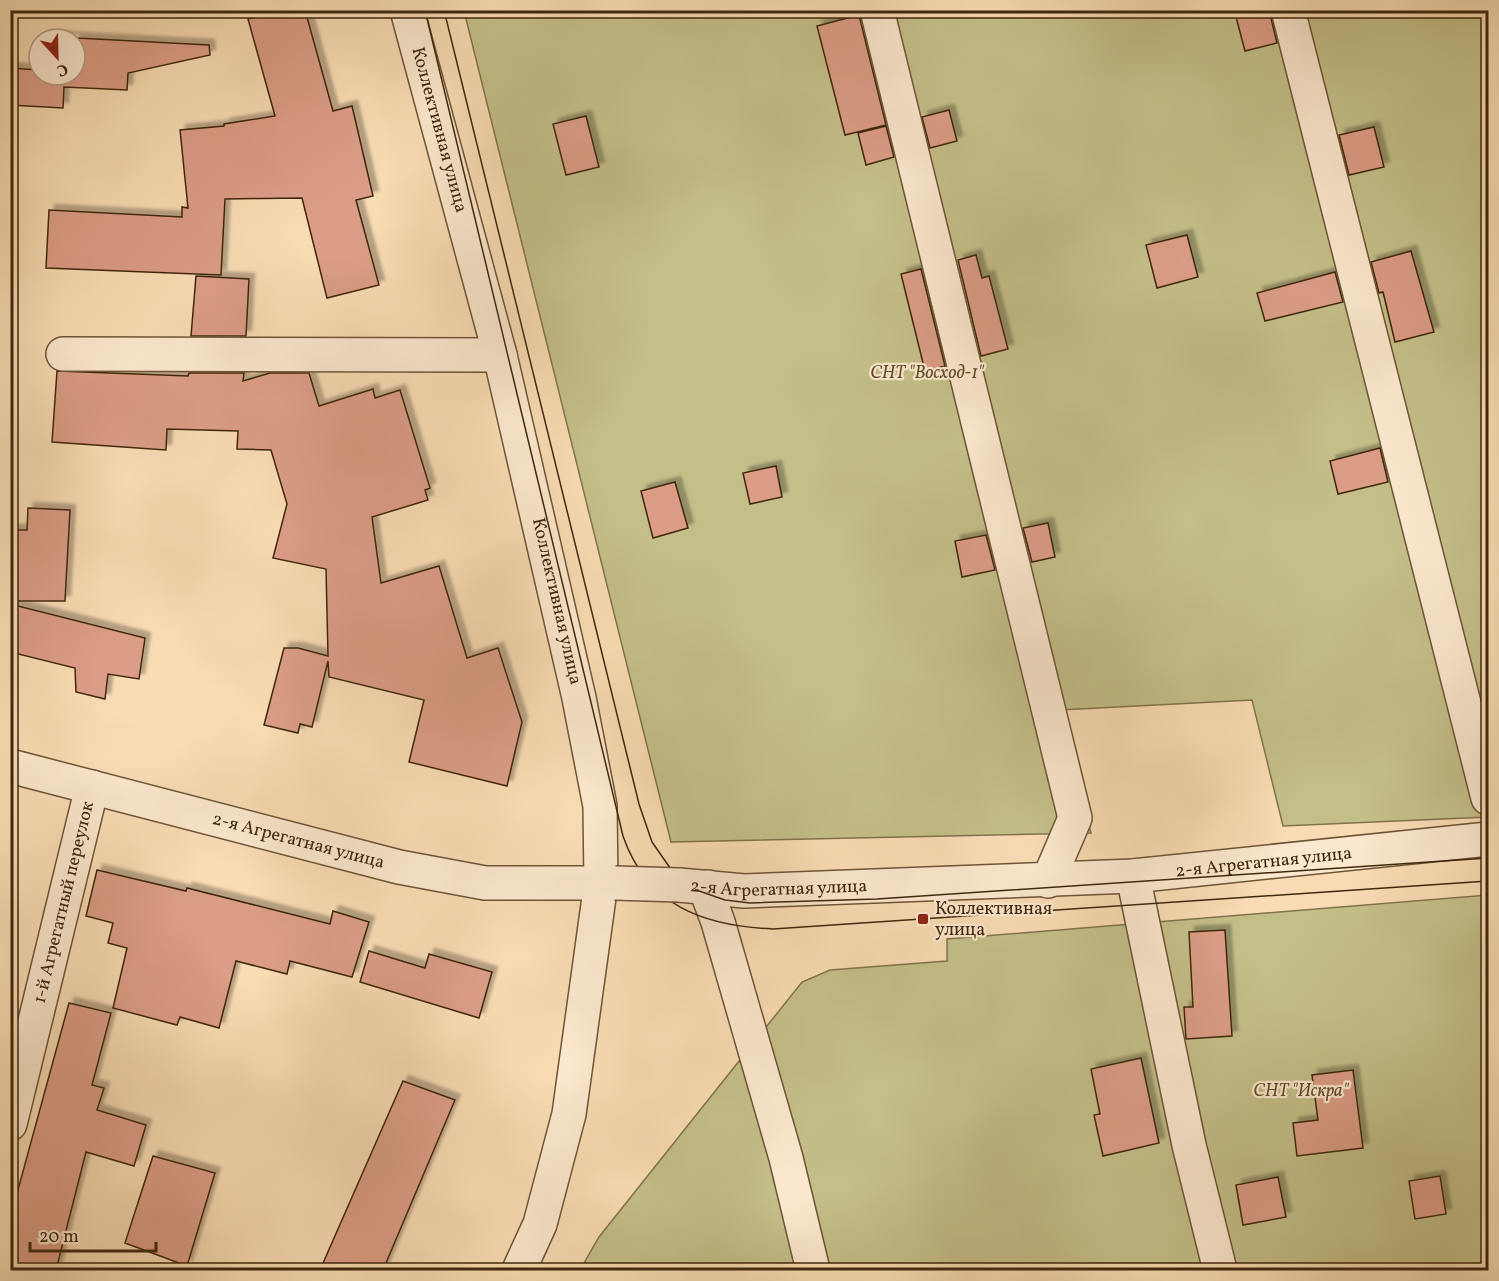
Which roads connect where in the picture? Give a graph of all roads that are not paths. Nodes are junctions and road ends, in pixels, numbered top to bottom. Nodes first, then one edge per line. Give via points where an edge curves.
1 (407, 10) edge
2 (878, 10) edge
3 (1288, 10) edge
4 (63, 354) dead end
5 (500, 355) junction
6 (10, 766) edge
7 (92, 787) junction
8 (1488, 798) edge
9 (1488, 839) edge
10 (1133, 876) junction
11 (1048, 881) junction
12 (608, 883) junction
13 (693, 886) junction
14 (10, 1124) edge
15 (519, 1270) edge
16 (813, 1270) edge
17 (1220, 1270) edge

1 - 5 street, Коллективная улица
2 - 11 street via 1075,818
3 - 8 street
4 - 5 street
5 - 12 street, Коллективная улица via 579,698 600,806
6 - 7 street, 2-я Агрегатная улица
7 - 12 street, 2-я Агрегатная улица via 399,867 485,884
7 - 14 street, 1-й Агрегатный переулок
9 - 10 street, 2-я Агрегатная улица
10 - 11 street, 2-я Агрегатная улица
10 - 17 street via 1189,1145
11 - 13 street, 2-я Агрегатная улица via 744,891
12 - 13 street, 2-я Агрегатная улица, bridge
12 - 15 street, Коллективная улица via 569,1114 540,1224
13 - 16 street via 708,895 718,922 786,1158

